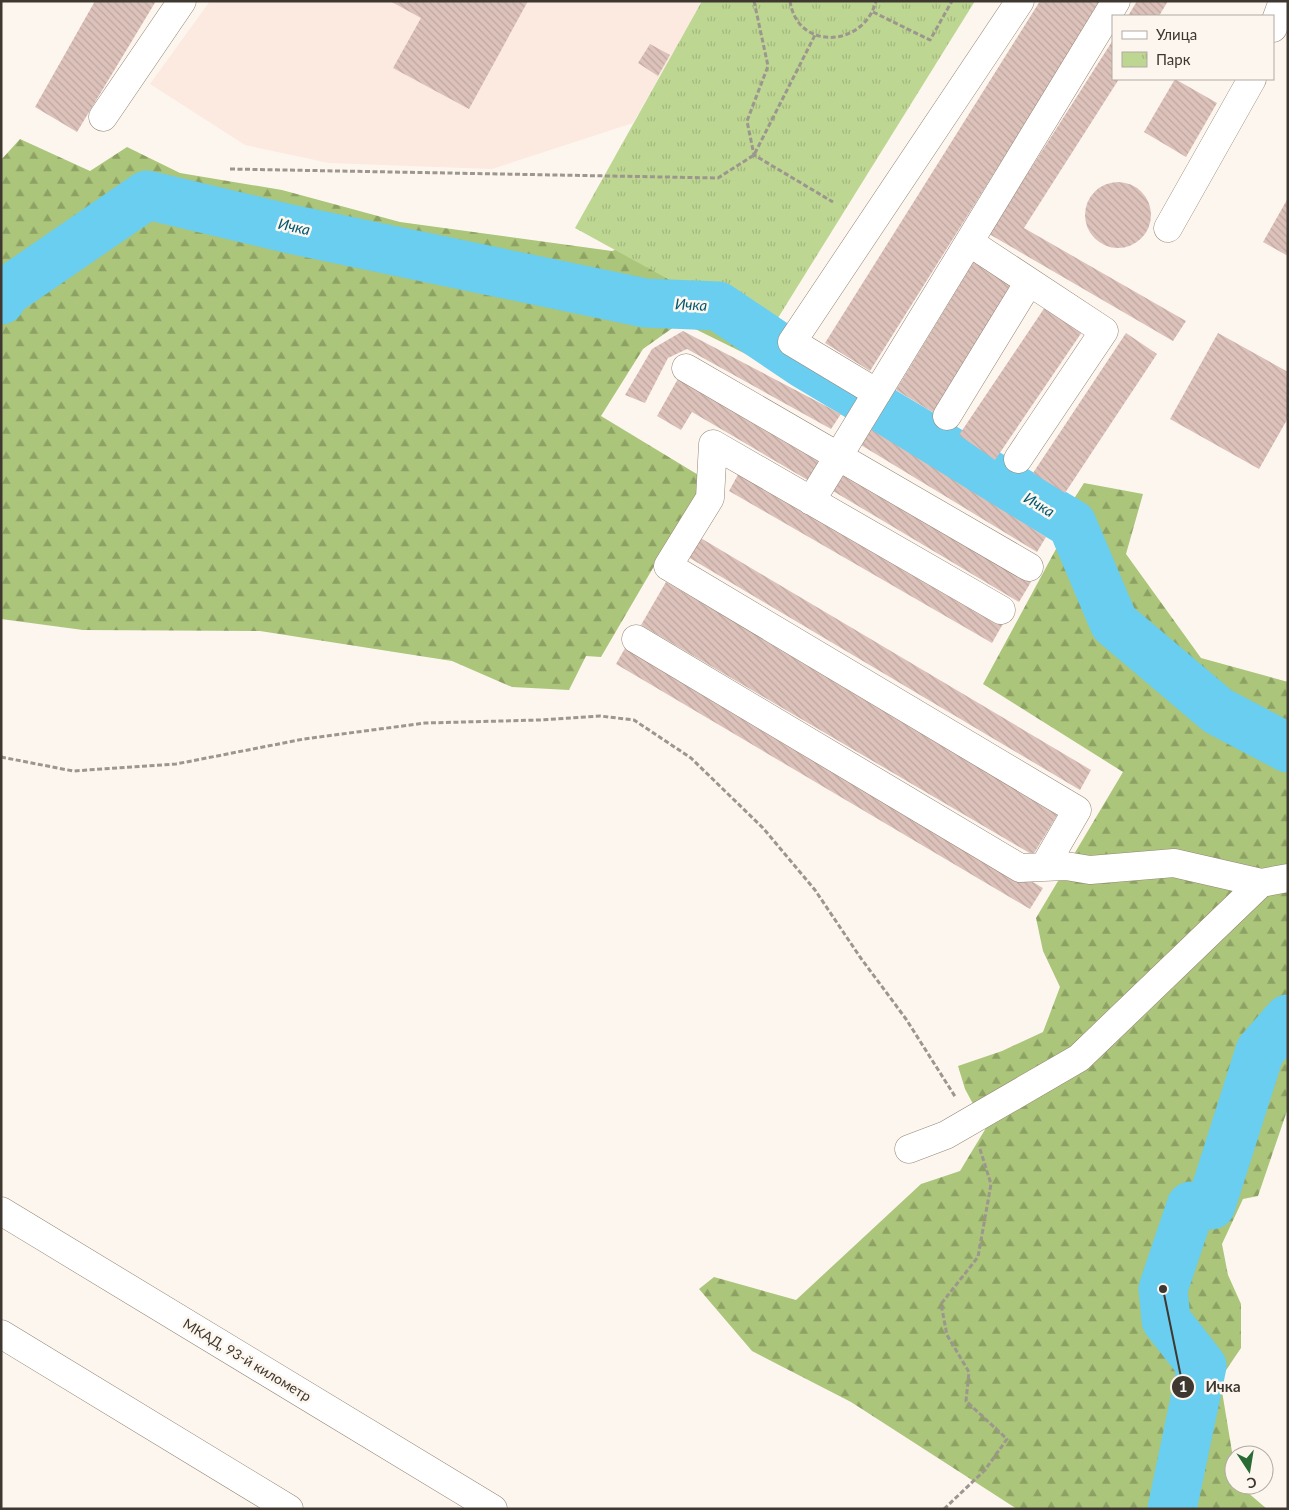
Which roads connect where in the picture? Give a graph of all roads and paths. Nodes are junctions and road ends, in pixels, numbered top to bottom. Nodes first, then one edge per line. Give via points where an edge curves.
1 (182, 1) edge
2 (754, 1) edge
3 (790, 1) edge
4 (876, 1) edge
5 (952, 1) edge
6 (1020, 1) edge
7 (1116, 1) edge
8 (1283, 1) edge
9 (874, 12) junction
10 (1274, 25) edge
11 (815, 35) junction
12 (1251, 80) edge
13 (103, 118) dead end
14 (754, 155) junction
15 (230, 169) dead end
16 (833, 202) dead end
17 (1168, 228) dead end
18 (969, 242) junction
19 (1029, 282) junction
20 (686, 368) dead end
21 (877, 394) junction
22 (947, 416) dead end
23 (839, 455) junction
24 (1018, 459) dead end
25 (811, 500) junction
26 (1029, 567) dead end
27 (1001, 610) dead end
28 (636, 639) dead end
29 (1, 757) edge
30 (1044, 867) junction
31 (1288, 878) edge
32 (1261, 883) junction
33 (972, 1122) junction
34 (909, 1149) dead end
35 (1, 1211) edge
36 (1, 1334) edge
37 (289, 1509) edge
38 (493, 1509) edge
39 (944, 1509) edge

1 - 13 main road
2 - 14 path via 768,66 747,121
3 - 11 path via 795,17
4 - 9 path
5 - 9 path via 930,40
6 - 21 main road via 792,342
7 - 18 main road
8 - 10 main road
9 - 11 path via 856,32 843,37
11 - 14 path
12 - 17 main road
14 - 15 path via 718,178
14 - 16 path
18 - 19 main road
18 - 21 main road
19 - 22 main road
19 - 24 main road via 1104,331
20 - 23 main road
21 - 23 main road
23 - 25 main road
23 - 26 main road
25 - 27 main road
25 - 30 main road via 713,444 710,498 668,566 1077,810
28 - 30 main road via 1020,868
29 - 33 path via 73,771 176,764 304,739 425,723 600,716 634,720 691,758 763,828 815,890 906,1019
30 - 32 main road via 1090,870 1174,863
31 - 32 main road
32 - 33 main road via 1080,1058
33 - 34 main road
33 - 39 path via 991,1184 978,1256 940,1304 947,1334 969,1372 966,1400 1007,1439 986,1470
35 - 38 main road, МКАД, 93-й километр
36 - 37 main road

